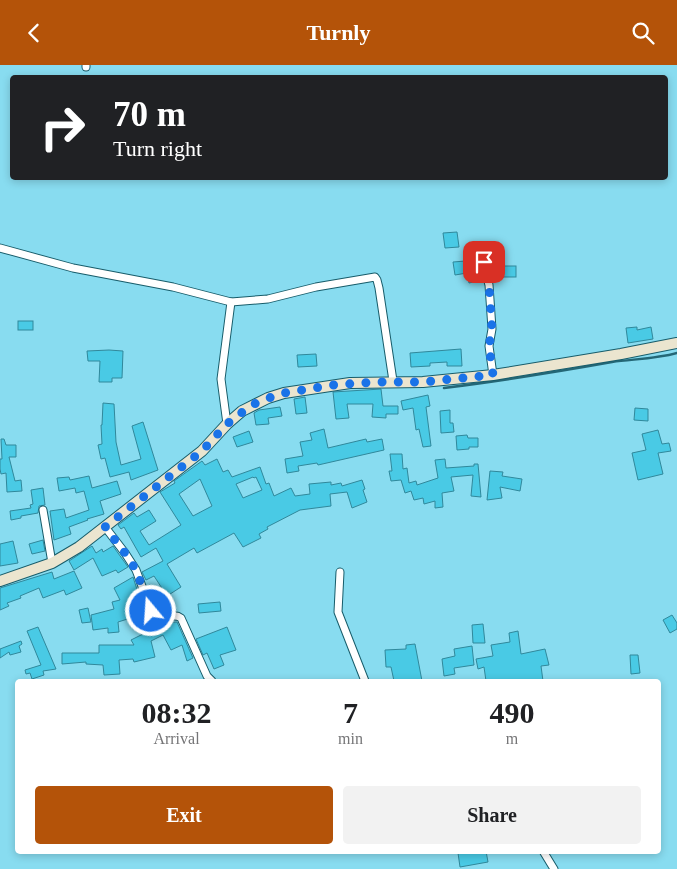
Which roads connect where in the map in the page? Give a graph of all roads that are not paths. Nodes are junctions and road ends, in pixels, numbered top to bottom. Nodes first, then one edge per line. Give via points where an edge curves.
1 (0, 248) edge
2 (484, 262) dead end
3 (231, 302) junction
4 (677, 343) edge
5 (493, 375) junction
6 (392, 381) junction
7 (227, 424) junction
8 (43, 509) dead end
9 (105, 527) junction
10 (52, 563) junction
11 (340, 572) dead end
12 (0, 581) edge
13 (210, 679) edge
14 (363, 679) edge
15 (545, 854) edge
16 (554, 869) edge

1 - 3 street via 73,268
2 - 5 street via 489,285 492,329 489,346
3 - 6 street via 268,299 374,277 379,288
3 - 7 street via 221,379
4 - 5 street
5 - 6 street via 423,382
6 - 7 street via 333,385 284,393 249,407
7 - 9 street via 202,451
8 - 10 street
9 - 10 street
9 - 13 street via 136,570 153,616 176,615 182,618
10 - 12 street
11 - 14 street via 338,612
15 - 16 street

